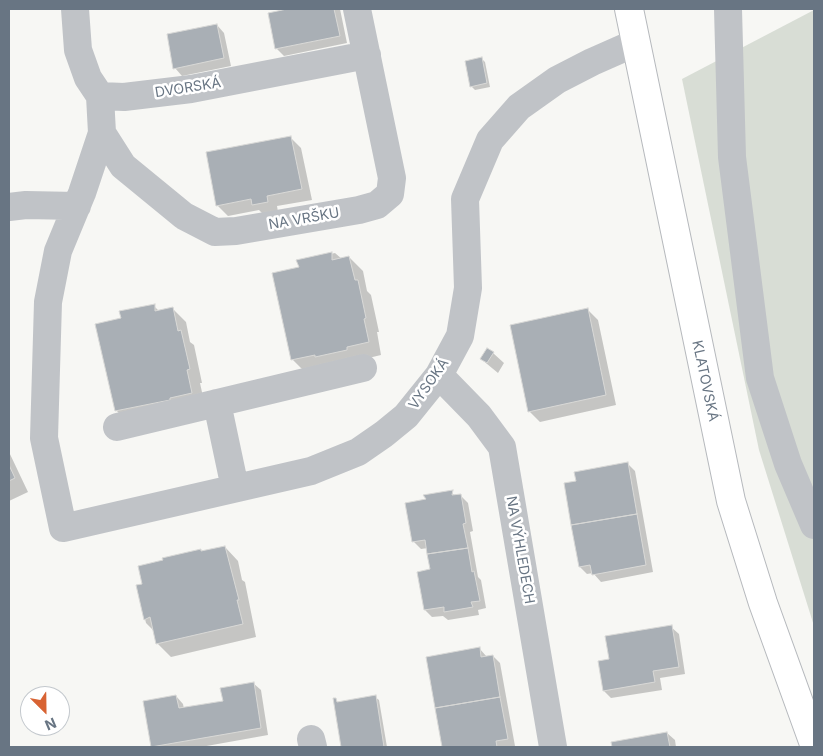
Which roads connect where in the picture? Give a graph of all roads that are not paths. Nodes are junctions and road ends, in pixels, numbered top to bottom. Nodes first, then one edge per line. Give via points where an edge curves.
1 (75, 9) edge
2 (357, 9) edge
3 (629, 9) edge
4 (728, 9) edge
5 (635, 43) junction
6 (367, 55) junction
7 (100, 96) junction
8 (102, 133) junction
9 (77, 206) junction
10 (9, 207) edge
11 (363, 368) dead end
12 (439, 375) junction
13 (217, 403) junction
14 (117, 427) dead end
15 (235, 488) junction
16 (814, 525) edge
17 (814, 744) edge
18 (553, 747) edge

1 - 7 street via 78,50 88,78
2 - 6 street, NA VRŠKU
3 - 5 main road, KLATOVSKÁ
4 - 16 street via 732,157 760,378 788,464
5 - 12 street, VYSOKÁ via 557,80 519,107 490,140 465,199 468,288 460,336
5 - 17 main road, KLATOVSKÁ via 732,501 763,603
6 - 7 street, DVORSKÁ via 191,89 124,98
6 - 8 street, NA VRŠKU via 392,178 390,194 378,205 216,232 184,216 122,166
7 - 8 street, NA VRŠKU
8 - 9 street
9 - 10 street via 26,204
9 - 15 street, VYSOKÁ via 58,251 48,302 44,438 63,528
11 - 13 street
12 - 15 street, VYSOKÁ via 406,416 358,452 311,471
12 - 18 street, NA VÝHLEDECH via 479,416 502,447
13 - 14 street
13 - 15 street

